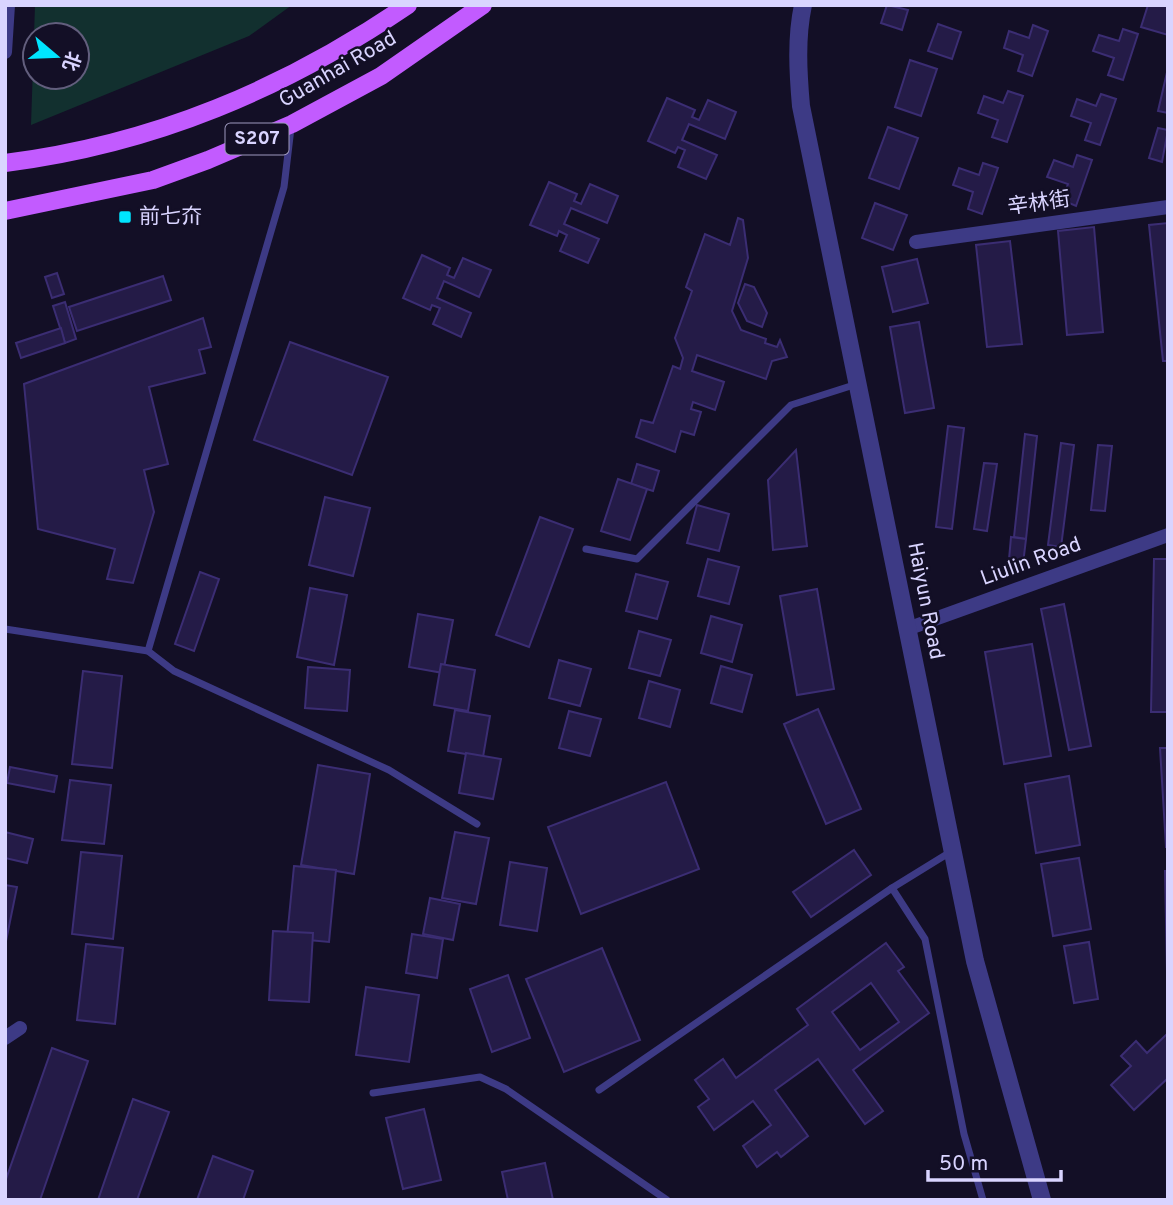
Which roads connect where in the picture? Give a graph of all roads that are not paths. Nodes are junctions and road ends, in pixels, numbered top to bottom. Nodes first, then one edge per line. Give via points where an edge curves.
1 (8, 5) edge
2 (408, 5) edge
3 (483, 5) edge
4 (803, 5) edge
5 (5, 52) edge
6 (292, 124) junction
7 (5, 163) edge
8 (1168, 207) edge
9 (5, 211) edge
10 (916, 242) dead end
11 (858, 384) junction
12 (1168, 535) edge
13 (586, 548) dead end
14 (5, 629) edge
15 (908, 629) junction
16 (148, 652) junction
17 (477, 824) dead end
18 (953, 850) junction
19 (892, 888) junction
20 (20, 1028) dead end
21 (5, 1038) edge
22 (599, 1090) dead end
23 (373, 1093) dead end
24 (667, 1200) edge
25 (983, 1200) edge
26 (1042, 1200) edge

1 - 5 street
2 - 7 main road, Guanhai Road / S207 via 357,40 208,114 131,138
3 - 6 main road, Guanhai Road / S207 via 381,76
4 - 11 street, Haiyun Road via 798,44 801,106
6 - 9 main road, Guanhai Road / S207 via 153,180
6 - 16 lane via 284,187
8 - 10 street, 辛林街
11 - 13 lane via 791,405 638,559
11 - 15 street, Haiyun Road
12 - 15 street, Liulin Road
14 - 16 lane
15 - 18 street, Haiyun Road
16 - 17 lane via 174,671 389,770
18 - 19 lane
18 - 26 street, Haiyun Road via 975,961
19 - 22 lane
19 - 25 lane via 925,939 964,1134
20 - 21 street
23 - 24 lane via 480,1077 506,1089

